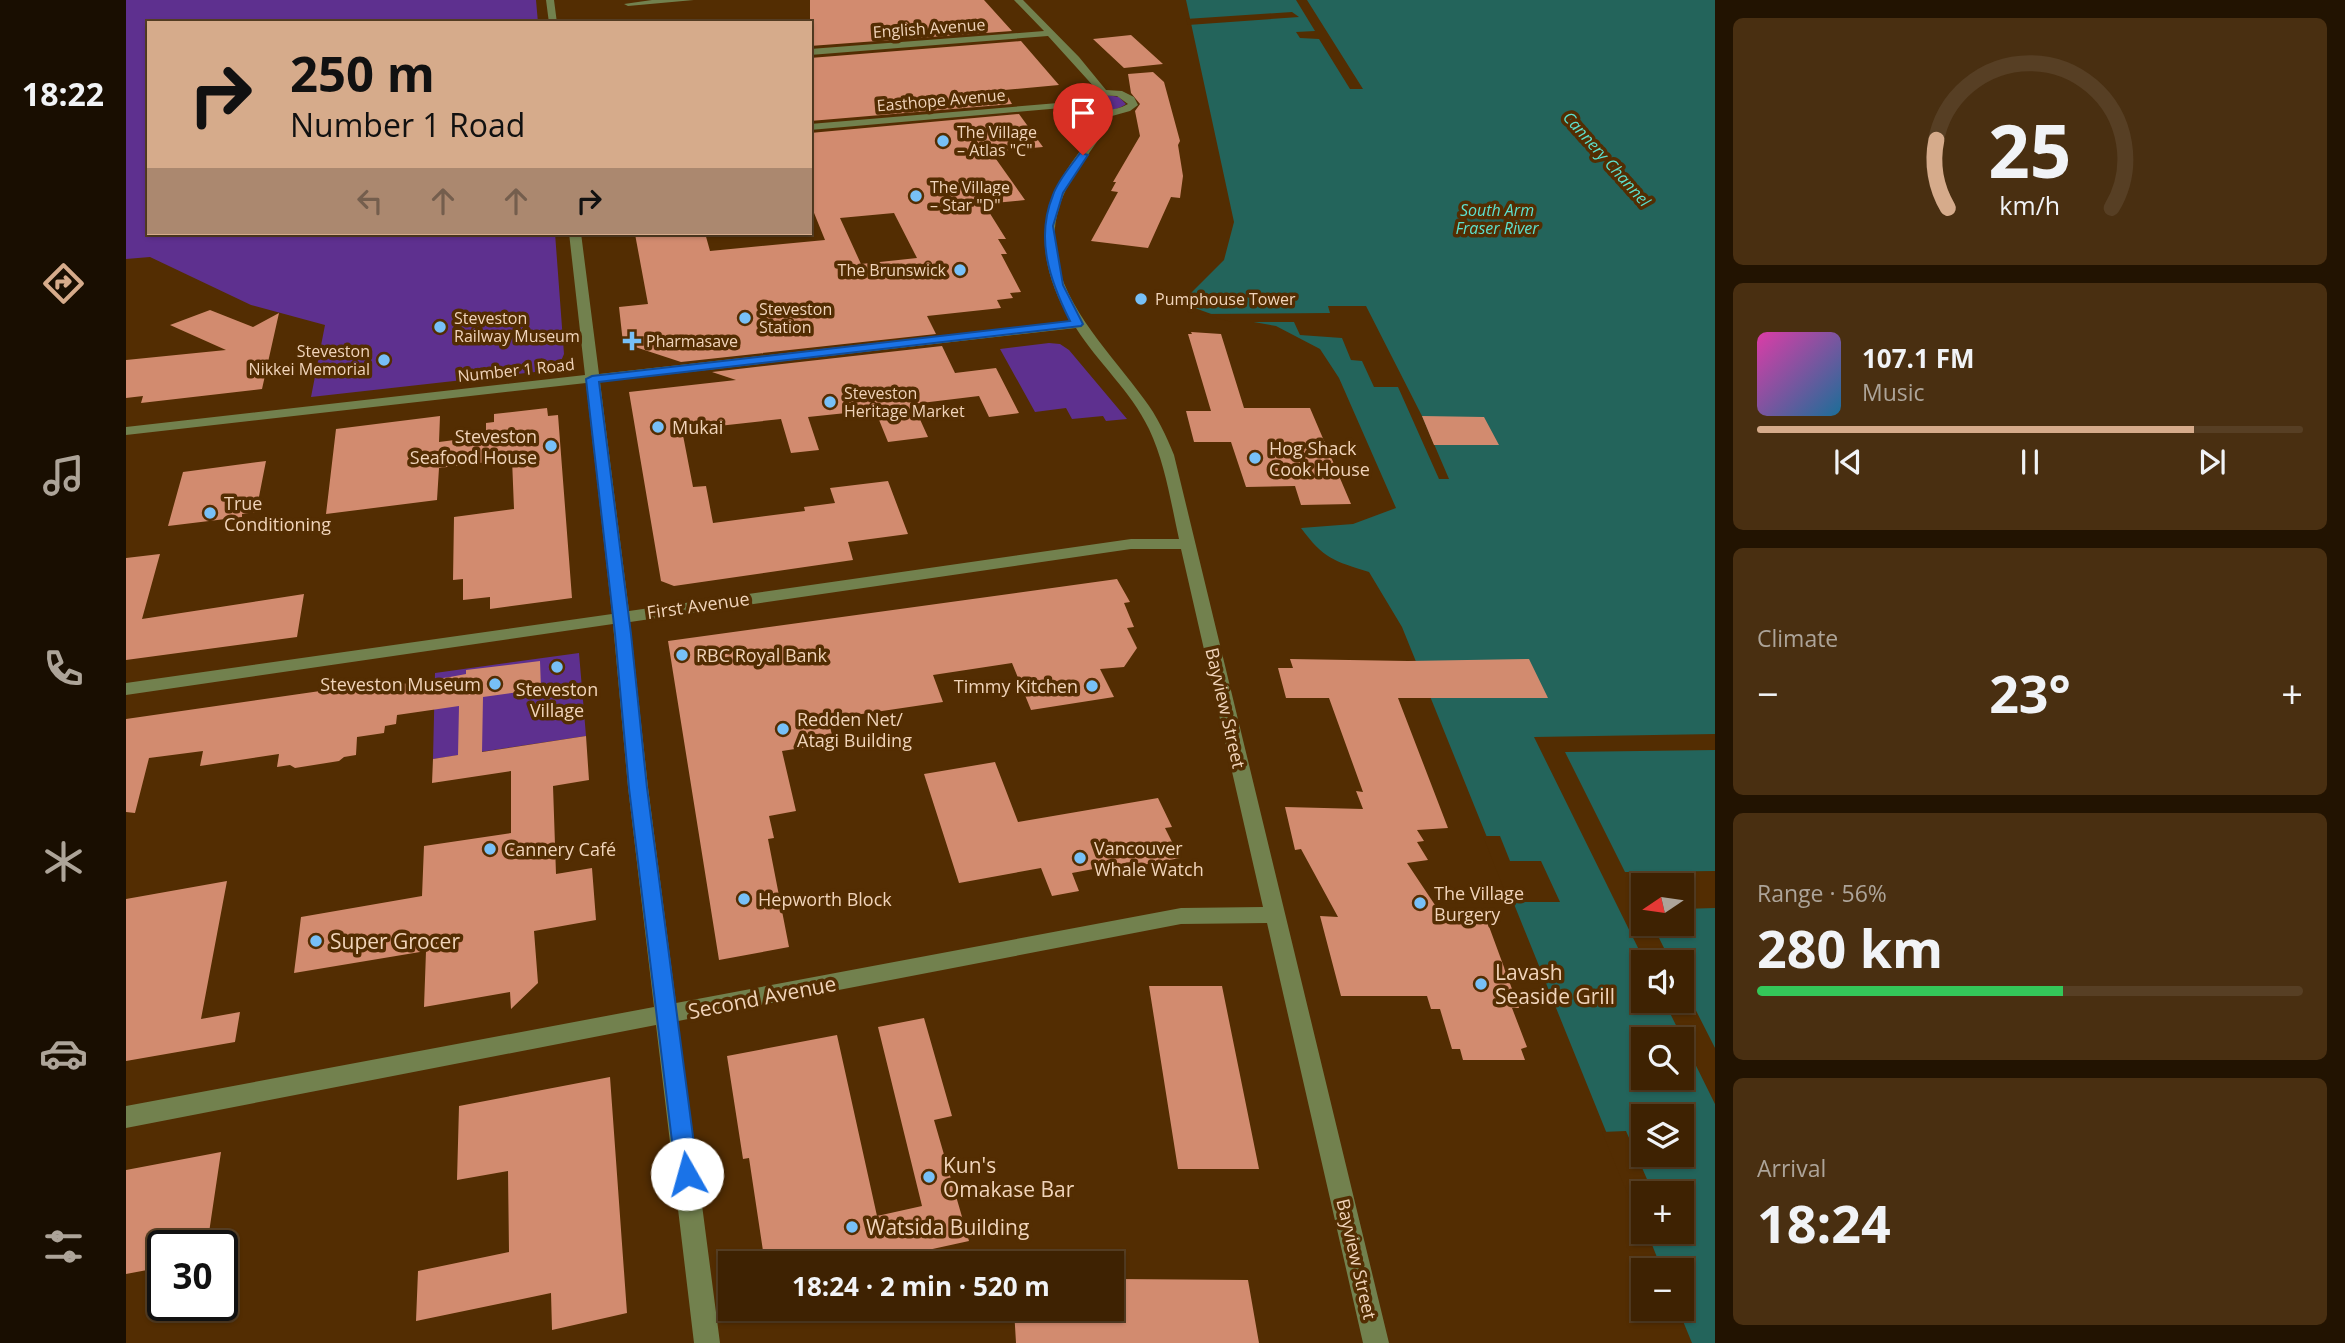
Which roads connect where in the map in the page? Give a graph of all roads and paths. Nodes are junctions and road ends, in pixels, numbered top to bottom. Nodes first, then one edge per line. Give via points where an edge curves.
1 (550, 0) edge
2 (690, 0) edge
3 (1018, 0) edge
4 (628, 4) dead end
5 (553, 21) edge
6 (1051, 33) junction
7 (812, 52) edge
8 (1102, 91) junction
9 (1075, 104) junction
10 (1108, 113) junction
11 (812, 127) edge
12 (575, 235) edge
13 (1077, 324) junction
14 (592, 379) junction
15 (126, 431) edge
16 (1188, 544) junction
17 (621, 616) junction
18 (126, 689) edge
19 (1275, 915) junction
20 (668, 1015) junction
21 (126, 1117) edge
22 (707, 1343) edge
23 (1376, 1343) edge

1 - 5 street
2 - 4 street
3 - 6 street
6 - 7 street, English Avenue
6 - 8 street
8 - 9 street via 1079,95
8 - 10 street via 1134,102 1124,111
9 - 10 street
9 - 11 street, Easthope Avenue
10 - 13 street, Bayview Street via 1100,133 1066,177 1048,226 1057,285
12 - 14 street
13 - 14 street, Number 1 Road
13 - 16 street, Bayview Street via 1154,421
14 - 15 street, Number 1 Road
14 - 17 street
16 - 17 street, First Avenue via 1131,544
16 - 19 street, Bayview Street
17 - 18 street, First Avenue
17 - 20 street
19 - 20 street, Second Avenue via 1181,916
19 - 23 street, Bayview Street
20 - 21 street, Second Avenue
20 - 22 street

